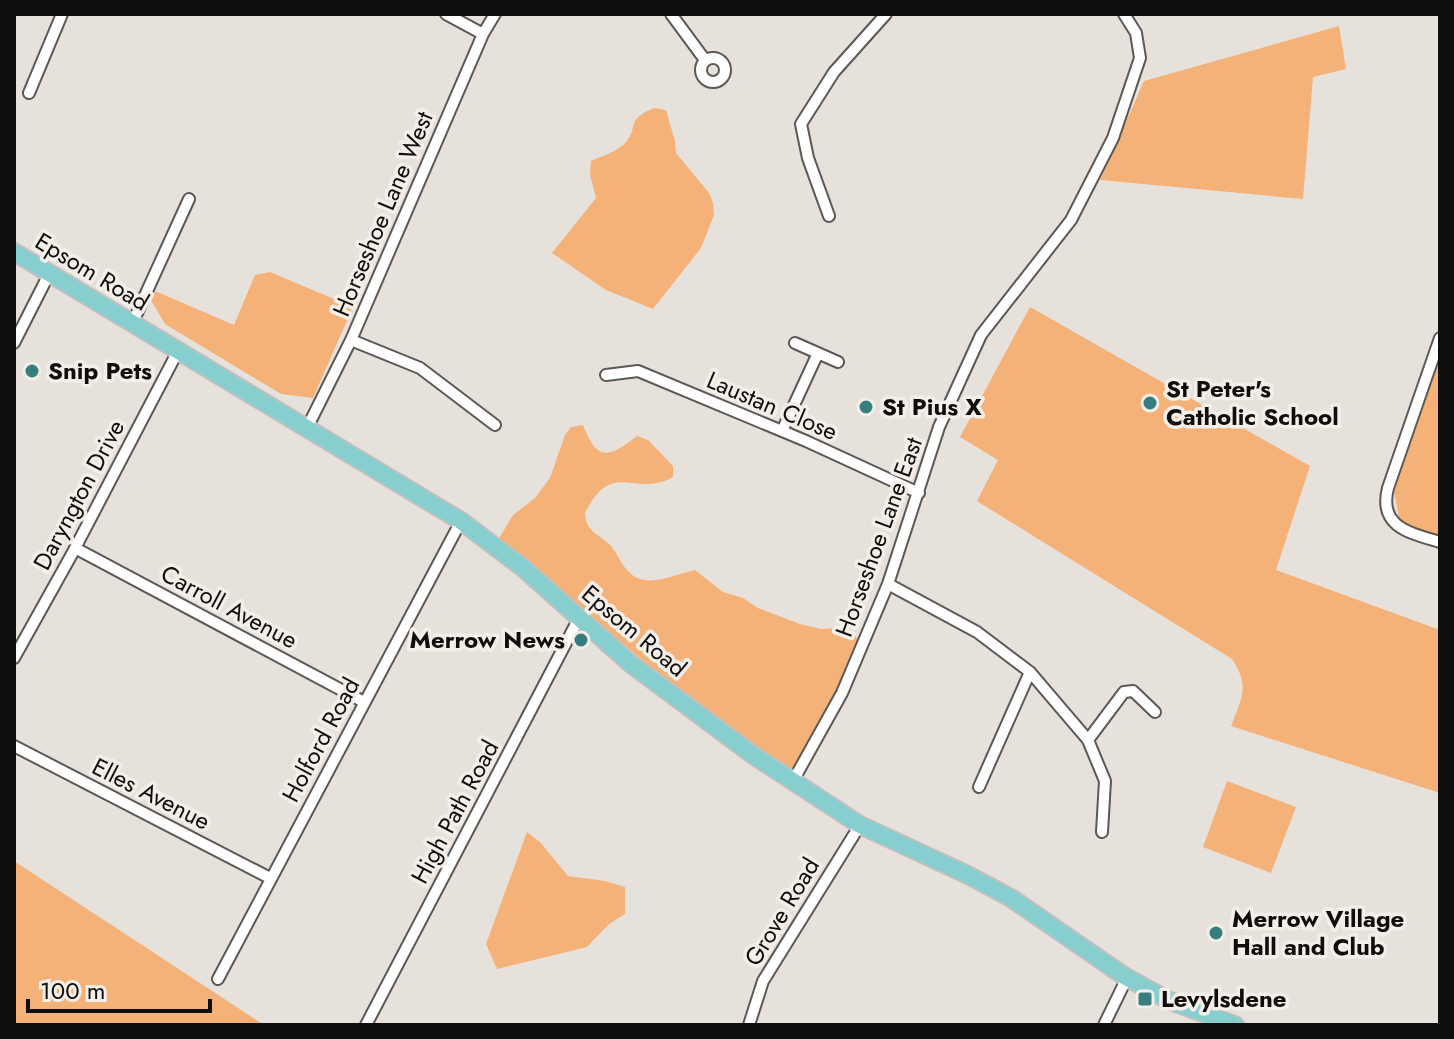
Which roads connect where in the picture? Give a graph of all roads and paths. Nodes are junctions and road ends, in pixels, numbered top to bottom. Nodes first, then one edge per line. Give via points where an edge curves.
1 (62, 14) edge
2 (446, 14) edge
3 (495, 14) edge
4 (671, 14) edge
5 (886, 14) edge
6 (1124, 14) edge
7 (483, 34) junction
8 (705, 60) dead end
9 (29, 93) dead end
10 (189, 199) dead end
11 (829, 216) dead end
12 (14, 252) edge
13 (49, 274) junction
14 (132, 324) junction
15 (1440, 338) edge
16 (351, 340) junction
17 (14, 343) edge
18 (795, 343) dead end
19 (178, 351) junction
20 (818, 353) junction
21 (838, 362) dead end
22 (606, 375) dead end
23 (495, 425) dead end
24 (306, 430) junction
25 (782, 431) junction
26 (919, 493) junction
27 (461, 521) junction
28 (1440, 542) edge
29 (75, 548) junction
30 (888, 584) junction
31 (579, 618) junction
32 (14, 658) edge
33 (1030, 672) junction
34 (364, 702) junction
35 (1155, 712) dead end
36 (1088, 740) junction
37 (14, 746) edge
38 (793, 781) junction
39 (979, 787) dead end
40 (860, 825) junction
41 (1102, 832) dead end
42 (270, 878) junction
43 (1124, 976) junction
44 (218, 979) dead end
45 (366, 1025) edge
46 (749, 1025) edge
47 (1104, 1025) edge
48 (1235, 1025) edge

1 - 9 street
2 - 7 street
3 - 7 street, Horseshoe Lane West
4 - 8 street
5 - 11 street via 834,72 801,124
6 - 26 street, Horseshoe Lane East via 1136,33 1140,58 1113,138 1071,220 981,335 939,427
7 - 16 street, Horseshoe Lane West
10 - 14 street
12 - 13 main road, Epsom Road
13 - 14 main road, Epsom Road
13 - 17 street
14 - 19 main road, Epsom Road
15 - 28 street via 1386,497 1388,512 1400,528
16 - 23 street via 420,368
16 - 24 street, Horseshoe Lane West
18 - 20 street
19 - 24 main road, Epsom Road
19 - 29 street, Daryngton Drive
20 - 21 street
20 - 25 street
22 - 25 street, Laustan Close via 638,371
24 - 27 main road, Epsom Road
25 - 26 street, Laustan Close
26 - 30 street, Horseshoe Lane East
27 - 31 main road, Epsom Road
27 - 34 street, Holford Road
29 - 32 street, Daryngton Drive
29 - 34 street, Carroll Avenue
30 - 33 street via 977,632
30 - 38 street, Horseshoe Lane East via 842,693
31 - 38 main road, Epsom Road via 631,664
31 - 45 street, High Path Road
33 - 36 street
33 - 39 street
34 - 42 street, Holford Road
35 - 36 street via 1133,691 1124,692
36 - 41 street via 1105,781
37 - 42 street, Elles Avenue
38 - 40 main road, Epsom Road
40 - 43 main road, Epsom Road via 1011,898
40 - 46 street, Grove Road via 763,981
42 - 44 street, Holford Road
43 - 47 street
43 - 48 main road, Epsom Road via 1168,1000

